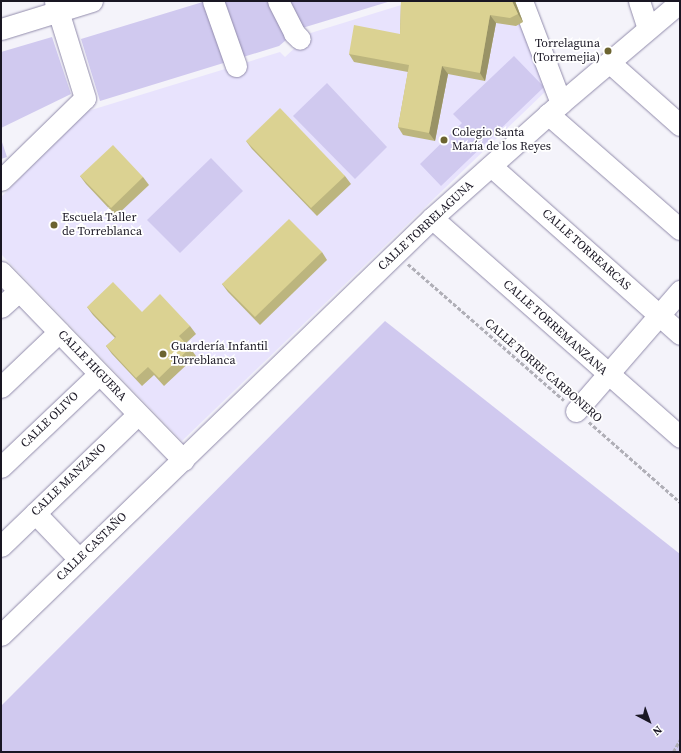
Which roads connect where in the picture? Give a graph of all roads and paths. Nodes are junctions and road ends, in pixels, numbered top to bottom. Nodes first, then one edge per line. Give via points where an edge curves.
1 (92, 1) edge
2 (214, 1) edge
3 (278, 1) edge
4 (522, 1) edge
5 (639, 1) edge
6 (57, 6) edge
7 (676, 11) edge
8 (1, 29) edge
9 (648, 29) junction
10 (300, 39) dead end
11 (609, 62) junction
12 (236, 66) dead end
13 (555, 108) junction
14 (680, 125) edge
15 (491, 166) junction
16 (1, 180) edge
17 (432, 218) junction
18 (680, 229) edge
19 (395, 254) junction
20 (1, 272) edge
21 (19, 291) junction
22 (680, 291) edge
23 (1, 307) edge
24 (659, 315) junction
25 (59, 332) junction
26 (680, 334) edge
27 (99, 374) junction
28 (608, 374) junction
29 (1, 387) edge
30 (576, 411) junction
31 (138, 414) junction
32 (680, 437) edge
33 (183, 460) junction
34 (1, 467) edge
35 (680, 502) edge
36 (35, 513) junction
37 (4, 536) edge
38 (79, 559) junction
39 (1, 635) edge
40 (680, 740) edge
41 (673, 752) edge

1 - 6 street
2 - 12 street
3 - 10 street via 294,33
4 - 13 street
5 - 9 street
6 - 8 street
6 - 16 street via 85,98
7 - 9 street, CALLE TORRELAGUNA
9 - 11 street, CALLE TORRELAGUNA
11 - 13 street, CALLE TORRELAGUNA
11 - 14 street
13 - 15 street, CALLE TORRELAGUNA
13 - 18 street
15 - 17 street, CALLE TORRELAGUNA
15 - 24 street, CALLE TORREARCAS
17 - 19 street, CALLE TORRELAGUNA
17 - 28 street, CALLE TORREMANZANA
19 - 30 path, CALLE TORRE CARBONERO
19 - 33 street, CALLE TORRELAGUNA
20 - 21 street, CALLE HIGUERA
21 - 23 street
21 - 25 street, CALLE HIGUERA
22 - 24 street
24 - 26 street, CALLE TORREARCAS
24 - 28 street
25 - 27 street, CALLE HIGUERA
25 - 29 street
27 - 31 street, CALLE HIGUERA
27 - 34 street, CALLE OLIVO
28 - 30 street
28 - 32 street, CALLE TORREMANZANA
30 - 35 path, CALLE TORRE CARBONERO
31 - 33 street, CALLE HIGUERA
31 - 36 street, CALLE MANZANO
33 - 38 street, CALLE CASTAÑO
36 - 37 street, CALLE MANZANO
36 - 38 street
38 - 39 street, CALLE CASTAÑO
40 - 41 path

